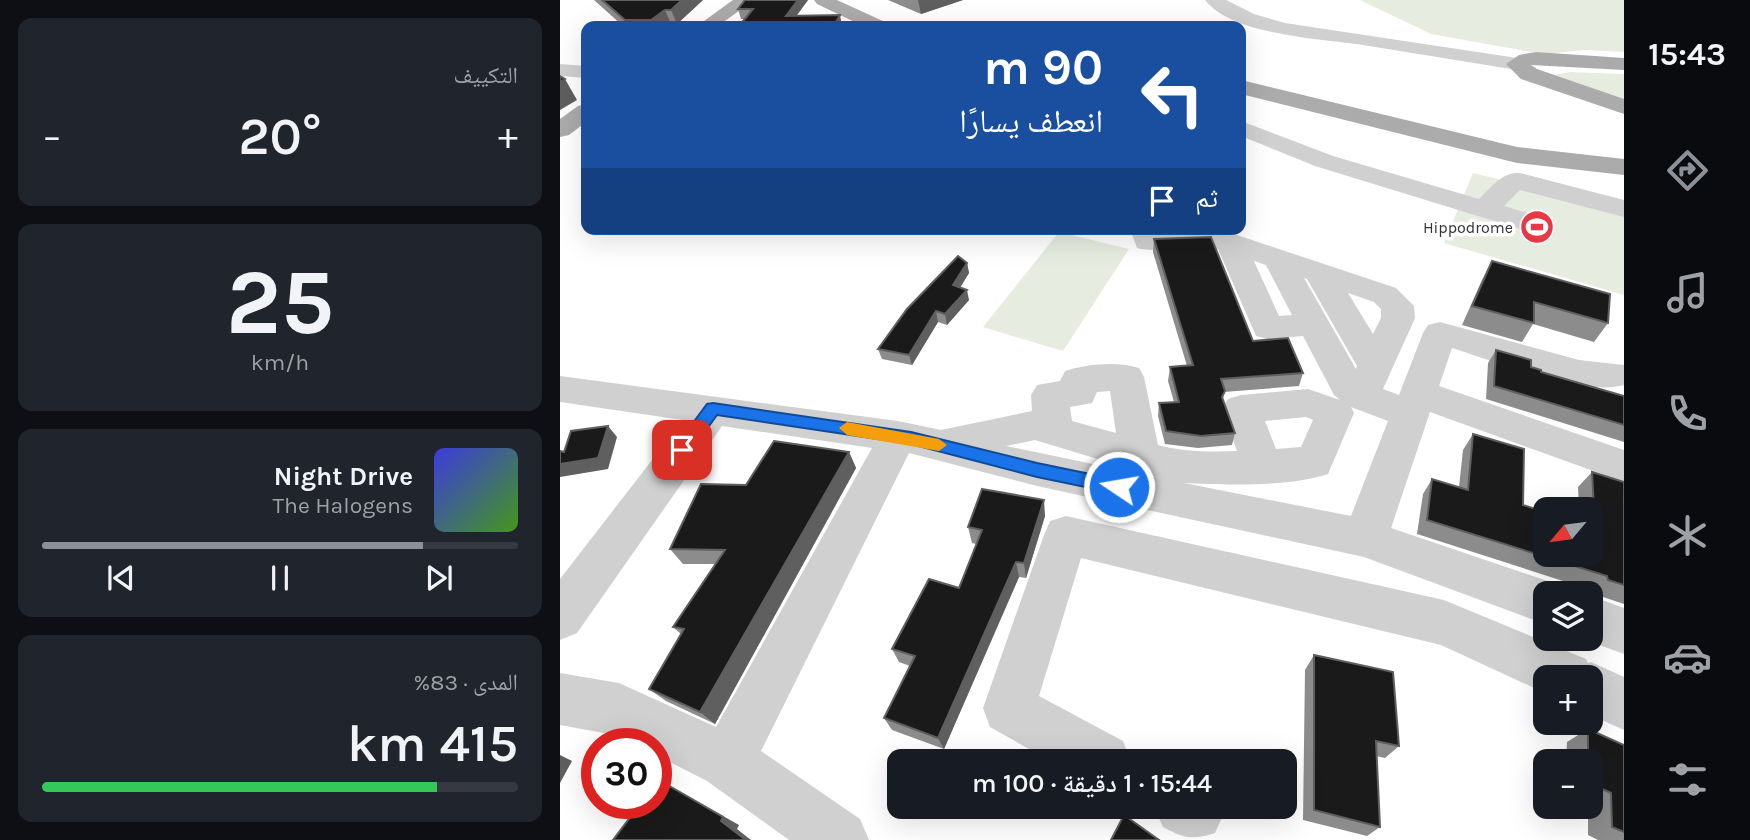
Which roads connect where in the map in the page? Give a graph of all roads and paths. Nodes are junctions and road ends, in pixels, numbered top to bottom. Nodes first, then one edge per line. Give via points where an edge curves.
1 (745, 0) edge
2 (823, 0) edge
3 (1214, 0) edge
4 (714, 21) edge
5 (867, 21) edge
6 (1517, 64) junction
7 (1624, 64) edge
8 (560, 70) edge
9 (581, 72) edge
10 (1246, 89) edge
11 (1624, 107) edge
12 (581, 115) edge
13 (560, 130) edge
14 (1246, 130) edge
15 (1624, 167) edge
16 (1624, 209) edge
17 (1484, 210) junction
18 (1539, 226) dead end
19 (1146, 235) edge
20 (1211, 236) edge
21 (1278, 260) junction
22 (1320, 274) junction
23 (1312, 324) junction
24 (1375, 366) junction
25 (1615, 375) dead end
26 (560, 389) edge
27 (1361, 396) junction
28 (1413, 403) junction
29 (713, 409) junction
30 (1053, 428) junction
31 (919, 441) junction
32 (1140, 456) junction
33 (1263, 466) dead end
34 (1624, 466) edge
35 (1365, 538) junction
36 (1533, 598) edge
37 (560, 617) edge
38 (1603, 623) edge
39 (1624, 631) edge
40 (1543, 665) edge
41 (1603, 694) edge
42 (560, 699) edge
43 (1624, 704) edge
44 (1082, 749) edge
45 (727, 761) junction
46 (839, 840) edge

1 - 4 main road
2 - 5 main road
3 - 6 street via 1241,15 1286,27
6 - 7 main road via 1536,58
6 - 11 main road via 1529,74
8 - 9 street
10 - 15 main road via 1517,155
12 - 13 main road
14 - 17 street via 1324,161
16 - 17 street via 1516,180
17 - 18 street
19 - 20 street via 1148,242
20 - 21 street
20 - 23 street via 1268,328
21 - 22 street
21 - 23 street
22 - 24 street
22 - 24 street via 1385,295 1398,306 1398,318
23 - 27 street via 1347,386
24 - 27 street
25 - 28 street via 1579,373 1440,333
26 - 29 street
27 - 28 street
28 - 34 street
28 - 35 street
29 - 31 street
29 - 37 street
30 - 31 street via 1035,425
30 - 32 street
30 - 32 street via 1051,395 1079,393 1078,380 1126,377
31 - 35 street
31 - 45 street
32 - 33 street via 1174,466
35 - 36 street
38 - 39 street
40 - 44 street via 1444,624 1066,535 1009,708
41 - 43 street
42 - 45 street via 619,709
45 - 46 street

